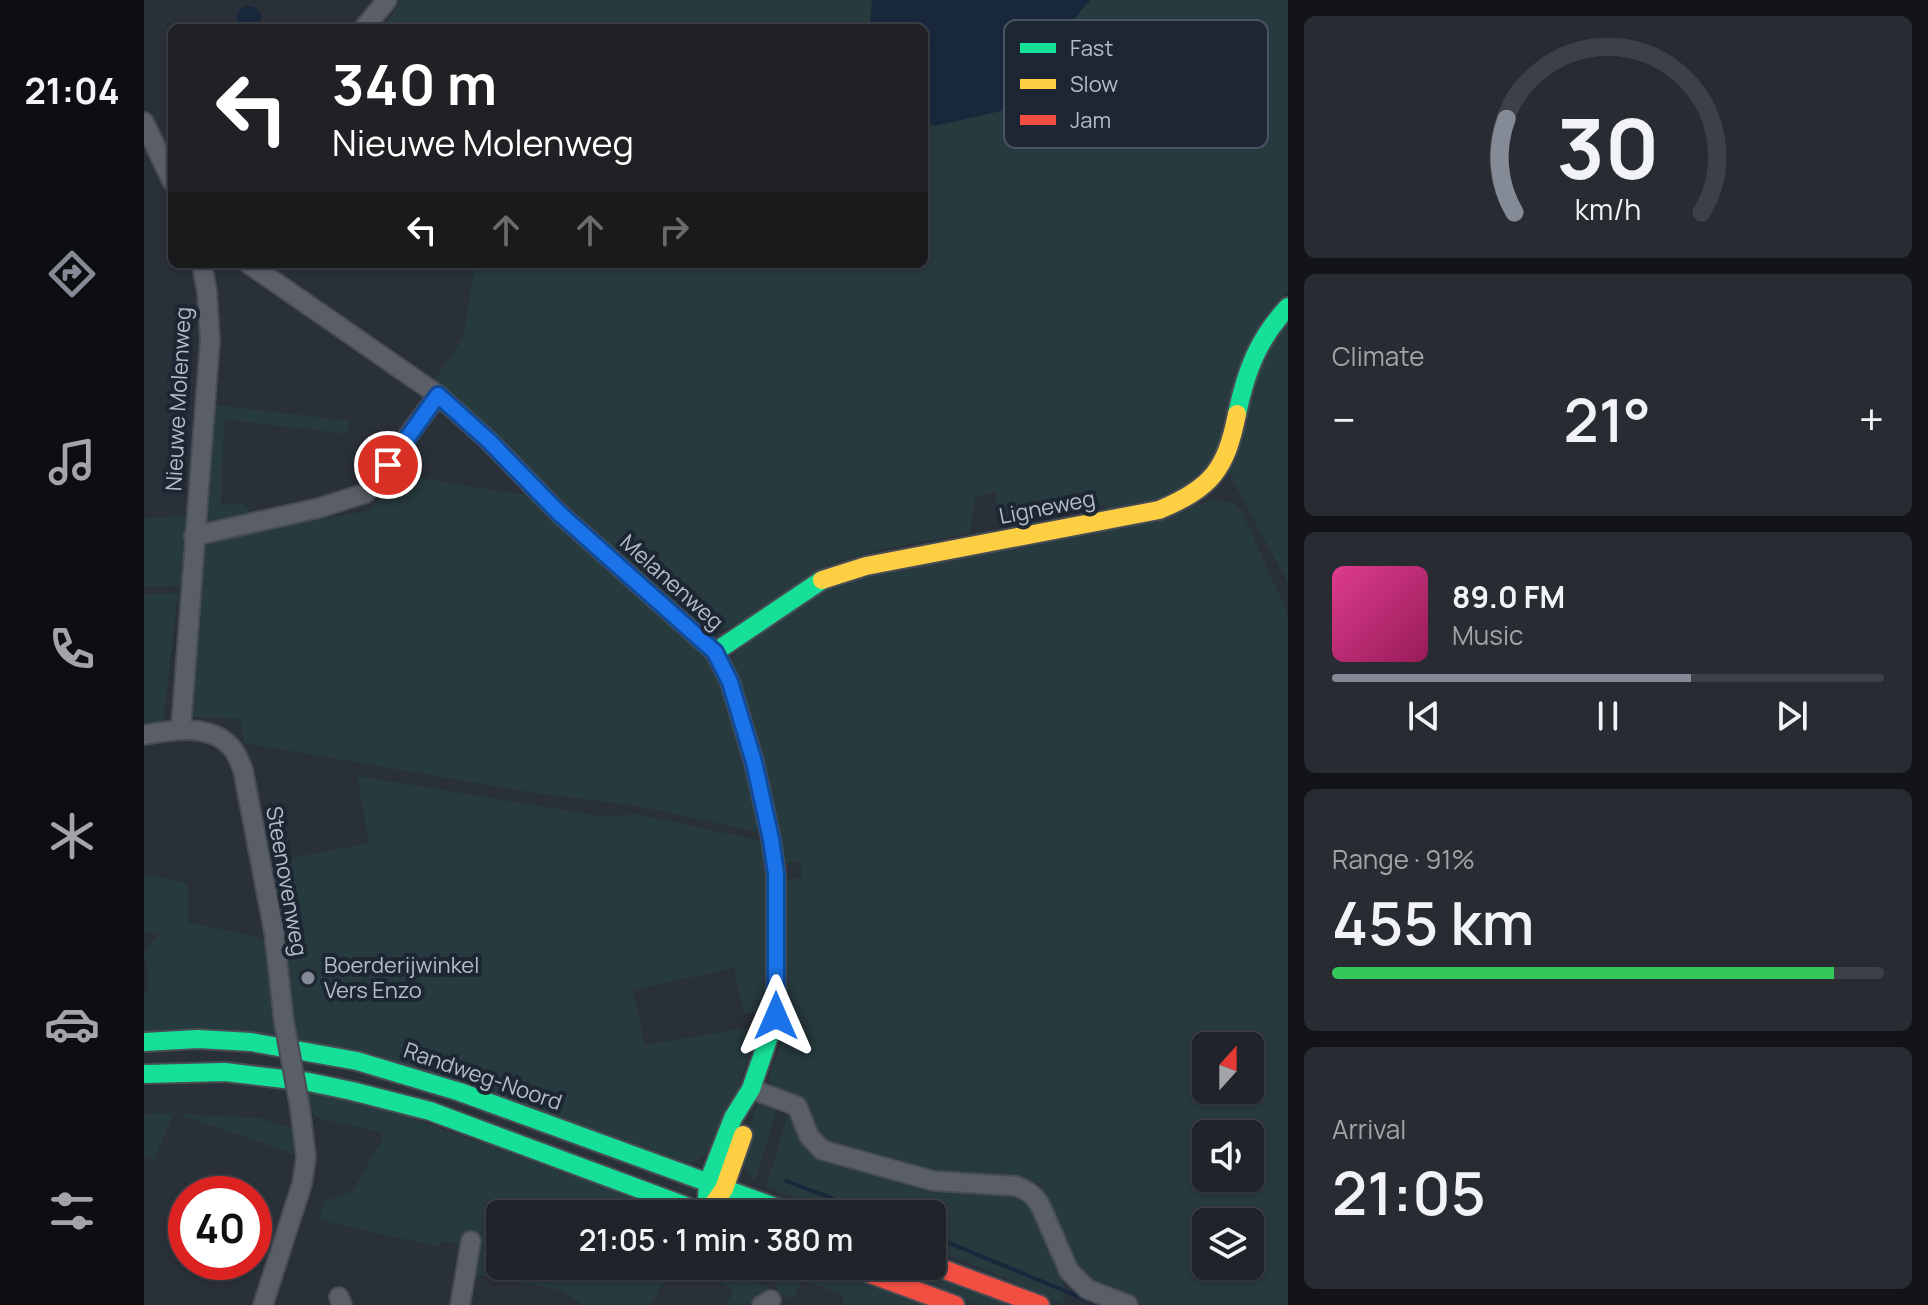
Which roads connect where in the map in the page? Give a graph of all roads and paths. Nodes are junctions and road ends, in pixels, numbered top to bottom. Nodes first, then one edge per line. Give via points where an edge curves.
1 (387, 0) edge
2 (367, 24) edge
3 (144, 122) edge
4 (168, 173) edge
5 (203, 268) edge
6 (255, 268) edge
7 (1288, 307) edge
8 (438, 395) junction
9 (194, 536) junction
10 (715, 652) junction
11 (181, 728) junction
12 (144, 735) edge
13 (144, 1042) edge
14 (144, 1074) edge
15 (751, 1089) junction
16 (716, 1186) junction
17 (668, 1200) edge
18 (711, 1200) edge
19 (755, 1200) edge
20 (471, 1241) dead end
21 (946, 1270) edge
22 (887, 1280) edge
23 (263, 1305) edge
24 (460, 1305) edge
25 (955, 1305) edge
26 (1040, 1305) edge
27 (1128, 1305) edge

1 - 2 street
3 - 4 street
5 - 9 street, Nieuwe Molenweg via 210,340
6 - 8 street, Melanenweg
7 - 10 main road, Ligneweg via 1264,334 1249,365 1225,460 1191,497 1159,510 829,576
8 - 9 street via 366,493
8 - 10 street, Melanenweg via 559,513
9 - 11 street, Nieuwe Molenweg
10 - 15 main road, Melanenweg via 730,682 754,762 776,874 776,1016
11 - 12 street
11 - 23 street, Steenovenweg, bridge via 220,737 233,748 243,770 300,1108 306,1157 302,1184
13 - 16 main road, Randweg-Noord via 225,1039 308,1049 371,1064
14 - 17 main road via 225,1072 352,1091 430,1111
15 - 16 main road, Melanenweg via 733,1118
15 - 27 street via 797,1106 809,1136 822,1150 934,1181 1028,1191 1036,1197 1069,1271 1087,1289
16 - 18 main road, Melanenweg
16 - 19 main road, Randweg-Noord
20 - 24 street
21 - 26 main road
22 - 25 main road

